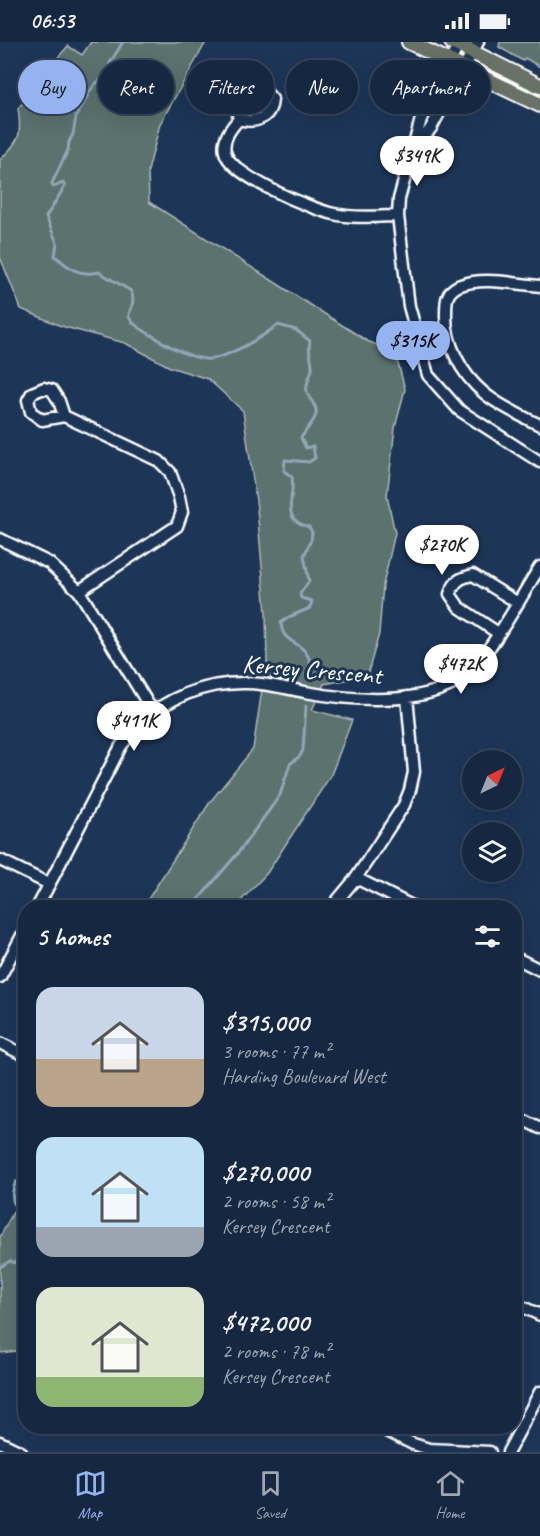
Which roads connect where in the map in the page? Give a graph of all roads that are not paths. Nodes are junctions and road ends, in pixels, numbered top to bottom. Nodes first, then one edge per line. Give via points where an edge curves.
1 (409, 42) edge
2 (457, 43) edge
3 (475, 47) edge
4 (445, 60) edge
5 (450, 60) edge
6 (467, 60) edge
7 (490, 82) edge
8 (540, 86) edge
9 (540, 105) edge
10 (423, 114) edge
11 (438, 114) edge
12 (239, 119) dead end
13 (411, 154) junction
14 (398, 216) junction
15 (540, 286) edge
16 (64, 416) dead end
17 (540, 425) edge
18 (540, 462) edge
19 (0, 539) edge
20 (540, 567) edge
21 (79, 591) junction
22 (518, 603) junction
23 (498, 633) junction
24 (407, 697) junction
25 (153, 712) junction
26 (0, 860) edge
27 (356, 878) junction
28 (49, 884) junction
29 (41, 900) edge
30 (338, 900) edge
31 (400, 900) edge
32 (18, 943) edge
33 (522, 961) edge
34 (540, 970) edge
35 (0, 977) edge
36 (0, 1043) edge
37 (18, 1052) edge
38 (522, 1119) edge
39 (540, 1128) edge
40 (522, 1307) edge
41 (540, 1315) edge
42 (540, 1392) edge
43 (522, 1426) edge
44 (393, 1434) edge
45 (518, 1434) edge
46 (0, 1442) edge
47 (21, 1452) edge
48 (490, 1452) edge
49 (508, 1452) edge

1 - 4 main road
2 - 3 main road
2 - 5 street
3 - 6 street
3 - 8 main road
7 - 9 main road
10 - 13 street
11 - 13 street
12 - 14 street via 224,143 226,157 259,183 335,215
13 - 14 street
14 - 18 street via 409,306 428,375 459,410
15 - 17 street via 485,281 456,287 446,300 446,326 454,354 485,394
16 - 21 street via 159,461 170,472 182,512 177,526
19 - 21 street via 49,563
20 - 22 street, Kersey Crescent
21 - 25 street
22 - 23 street, Kersey Crescent
22 - 23 street via 473,575 453,584 450,594 459,607
23 - 24 street, Kersey Crescent via 482,656 450,685
24 - 25 street, Kersey Crescent via 321,694 246,683 187,693
24 - 27 street via 414,772 410,790
25 - 28 street, Kersey Crescent via 120,746
26 - 28 street
27 - 30 street
27 - 31 street
28 - 29 street, Kersey Crescent
32 - 35 street
33 - 34 street
36 - 37 street
38 - 39 street
40 - 41 street
42 - 43 street
44 - 48 street via 429,1449
45 - 49 street
46 - 47 street

